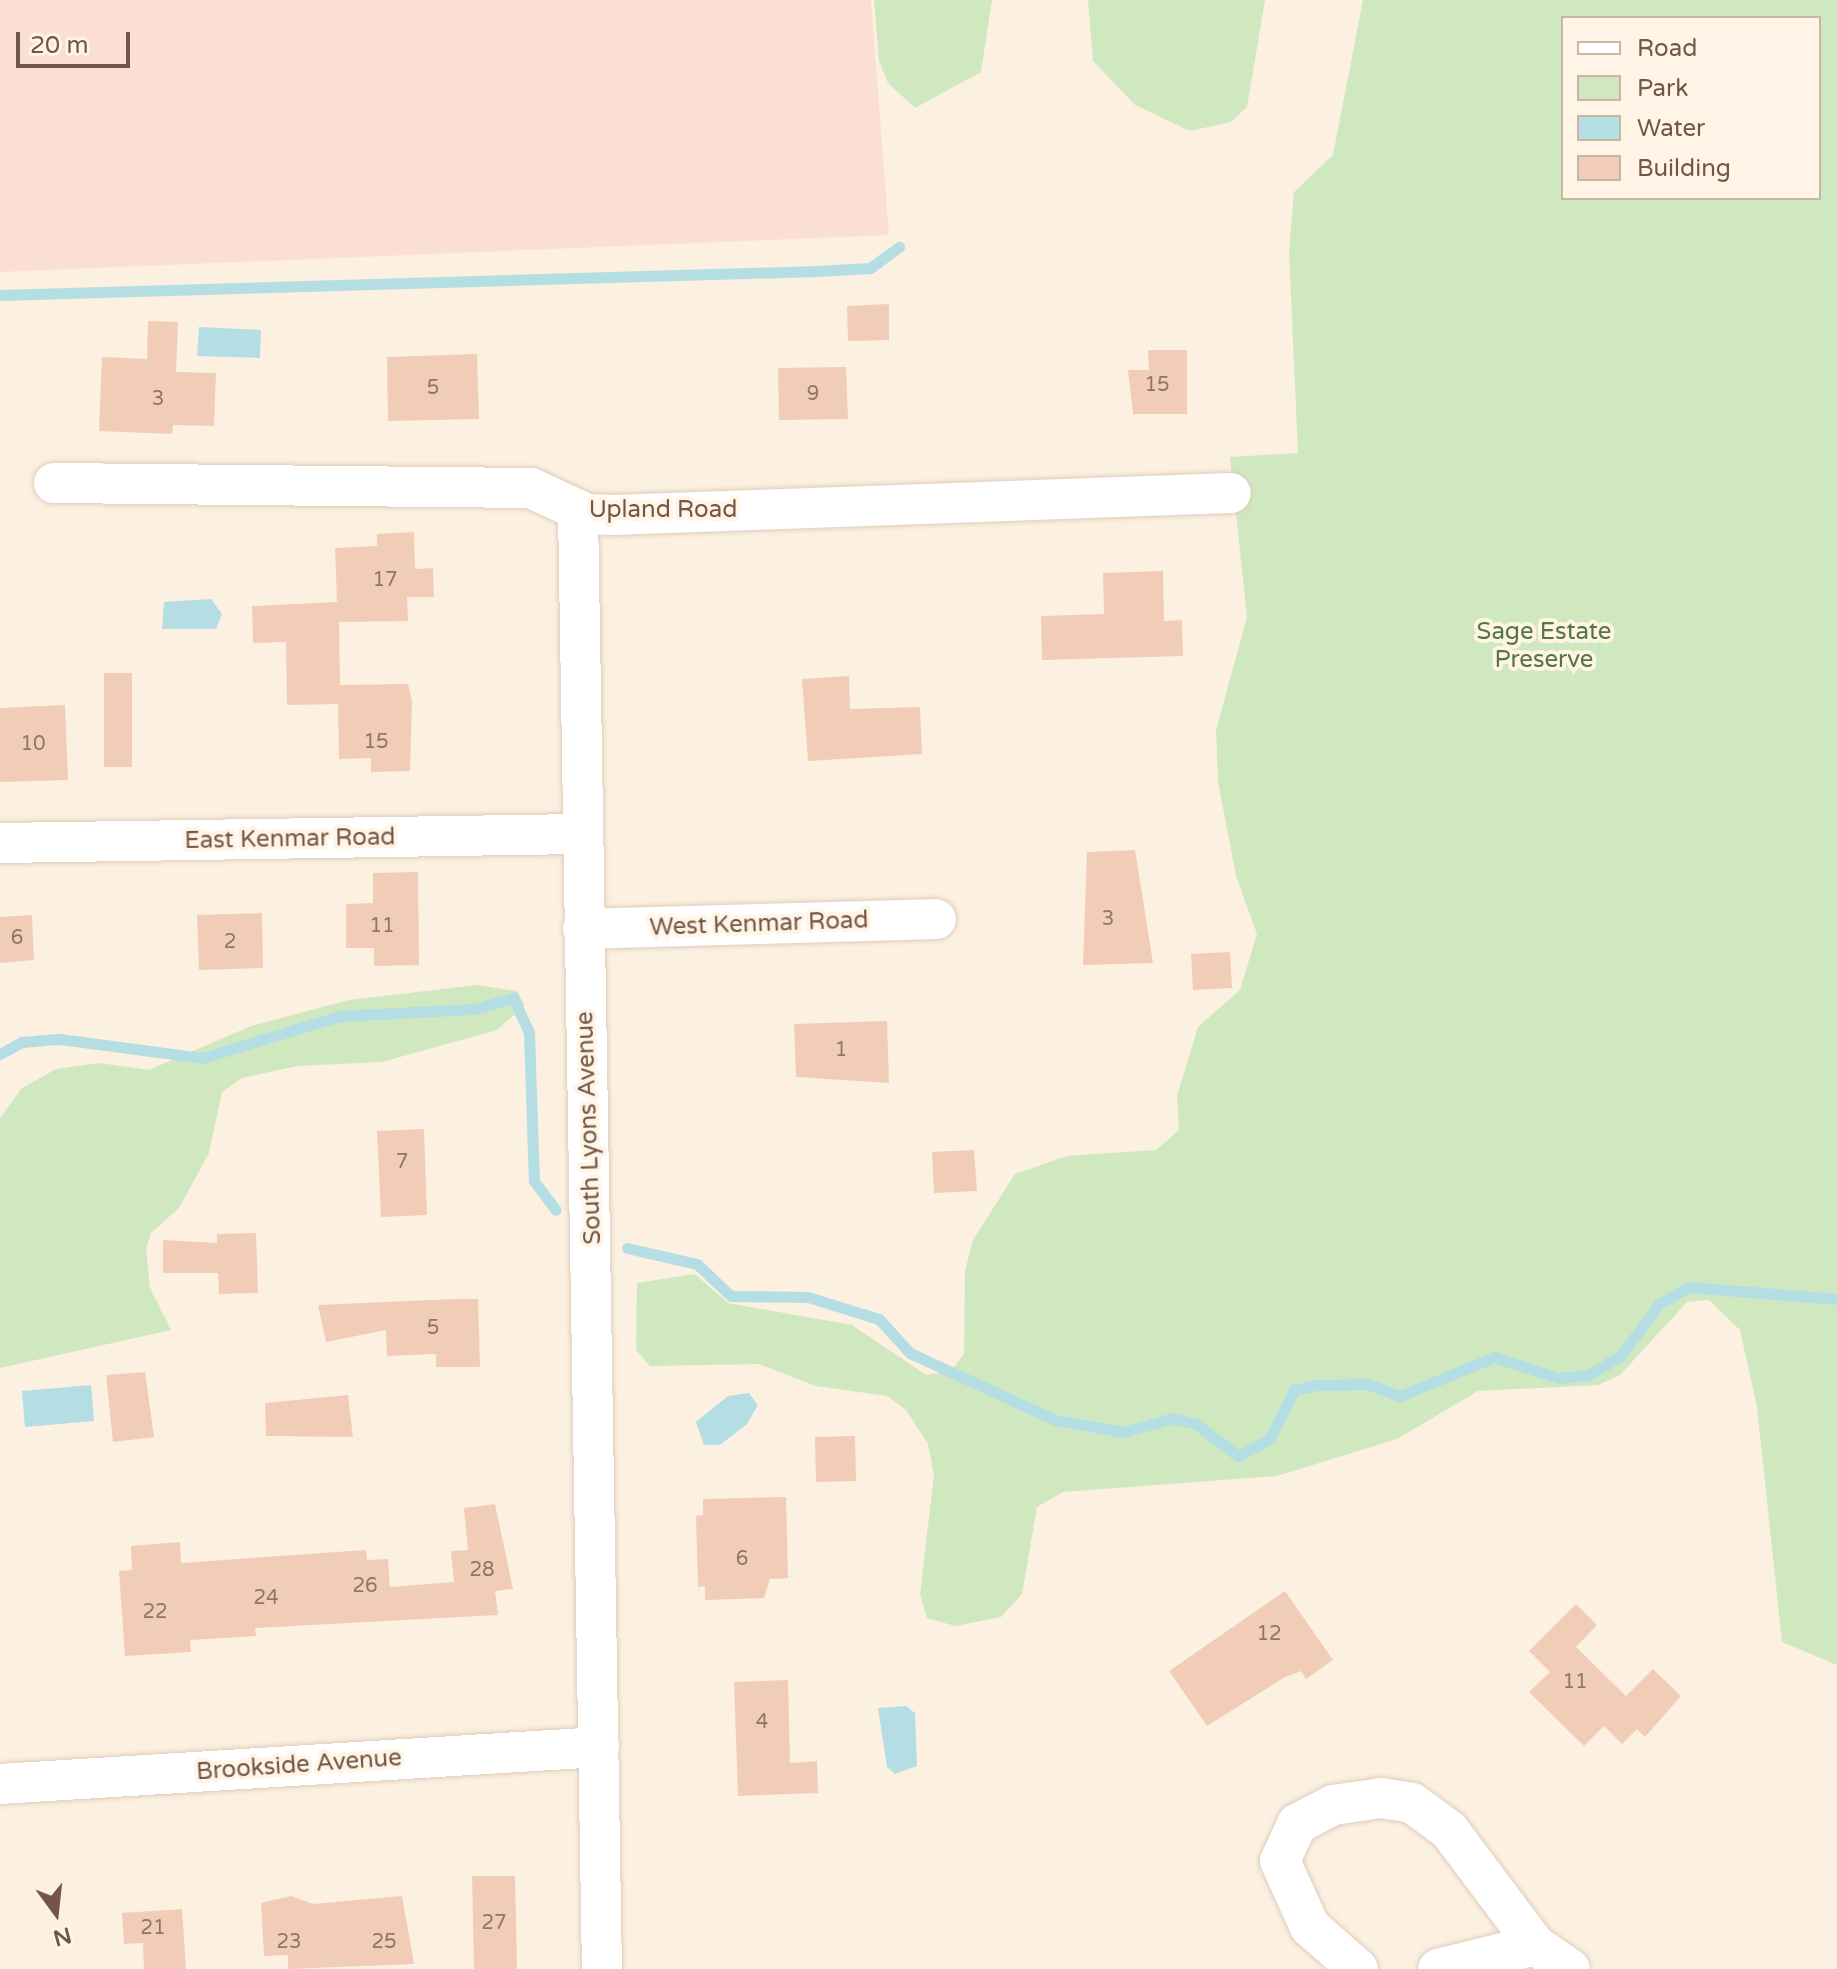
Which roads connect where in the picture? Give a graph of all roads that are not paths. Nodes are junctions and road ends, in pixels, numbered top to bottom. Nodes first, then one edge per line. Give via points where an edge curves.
1 (54, 483) dead end
2 (1231, 493) dead end
3 (578, 510) junction
4 (580, 834) junction
5 (0, 843) edge
6 (936, 919) dead end
7 (583, 929) junction
8 (599, 1747) junction
9 (0, 1784) edge
10 (1535, 1945) junction
11 (602, 1969) edge
12 (1358, 1969) edge
13 (1438, 1969) edge
14 (1570, 1969) edge

1 - 3 street, Upland Road via 531,488
2 - 3 street, Upland Road via 613,515
3 - 4 street, South Lyons Avenue
4 - 5 street, East Kenmar Road
4 - 7 street, South Lyons Avenue
6 - 7 street, West Kenmar Road
7 - 8 street, South Lyons Avenue
8 - 9 street, Brookside Avenue
8 - 11 street, South Lyons Avenue
10 - 12 street via 1476,1859 1422,1808 1402,1799 1351,1800 1297,1824 1280,1861 1310,1927
10 - 13 street
10 - 14 street

